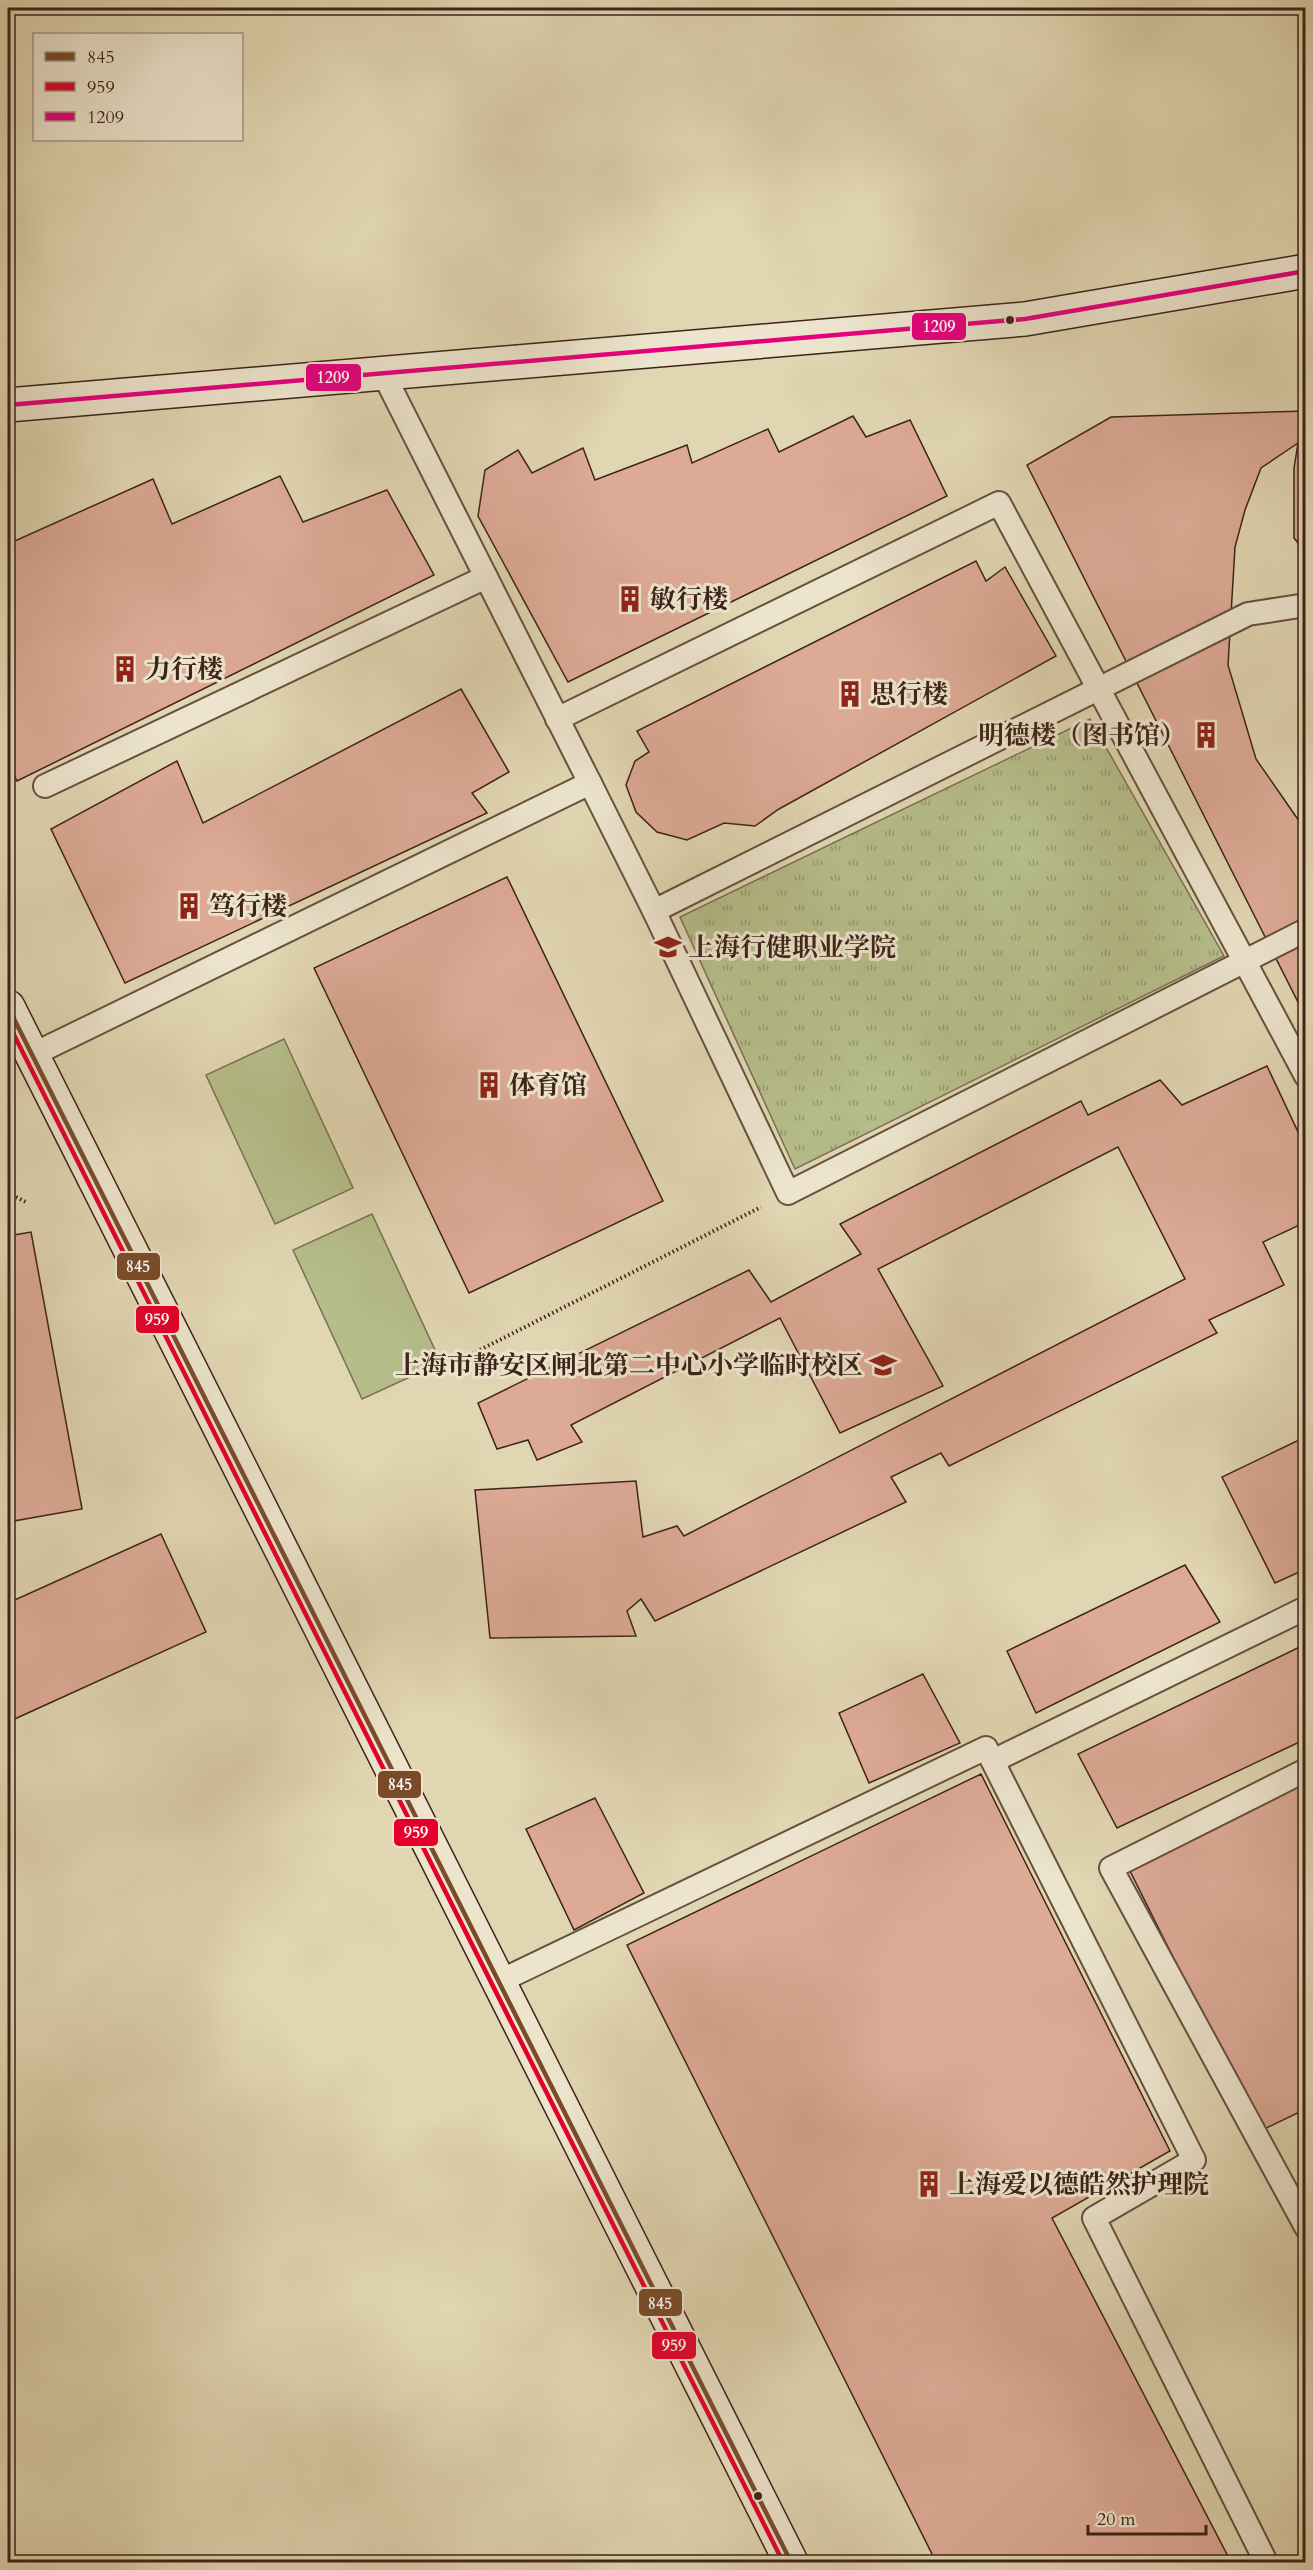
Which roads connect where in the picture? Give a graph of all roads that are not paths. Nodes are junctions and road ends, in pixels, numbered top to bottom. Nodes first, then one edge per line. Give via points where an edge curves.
1 (1305, 271) edge
2 (383, 373) junction
3 (8, 405) edge
4 (486, 577) junction
5 (1305, 605) edge
6 (1099, 689) junction
7 (557, 719) junction
8 (590, 783) junction
9 (45, 786) dead end
10 (654, 911) junction
11 (1305, 930) edge
12 (1245, 962) junction
13 (8, 1007) edge
14 (32, 1055) junction
15 (1305, 1076) edge
16 (1305, 1608) edge
17 (993, 1761) junction
18 (1305, 1770) edge
19 (498, 1982) junction
20 (1300, 2203) edge
21 (1305, 2228) edge
22 (791, 2562) edge
23 (1266, 2562) edge

1 - 2 street via 1025,319
2 - 3 street
2 - 4 lane
4 - 7 lane
4 - 9 lane
5 - 6 lane via 1248,614
6 - 7 lane via 999,503
6 - 10 lane
6 - 12 lane
7 - 8 lane
8 - 10 lane
8 - 14 lane
10 - 12 lane via 788,1193
11 - 12 lane
12 - 15 lane
13 - 14 street
14 - 19 street
16 - 17 lane
17 - 19 lane via 986,1748
17 - 23 lane via 1194,2160 1094,2218
18 - 20 lane via 1111,1868
19 - 22 street
20 - 21 lane

